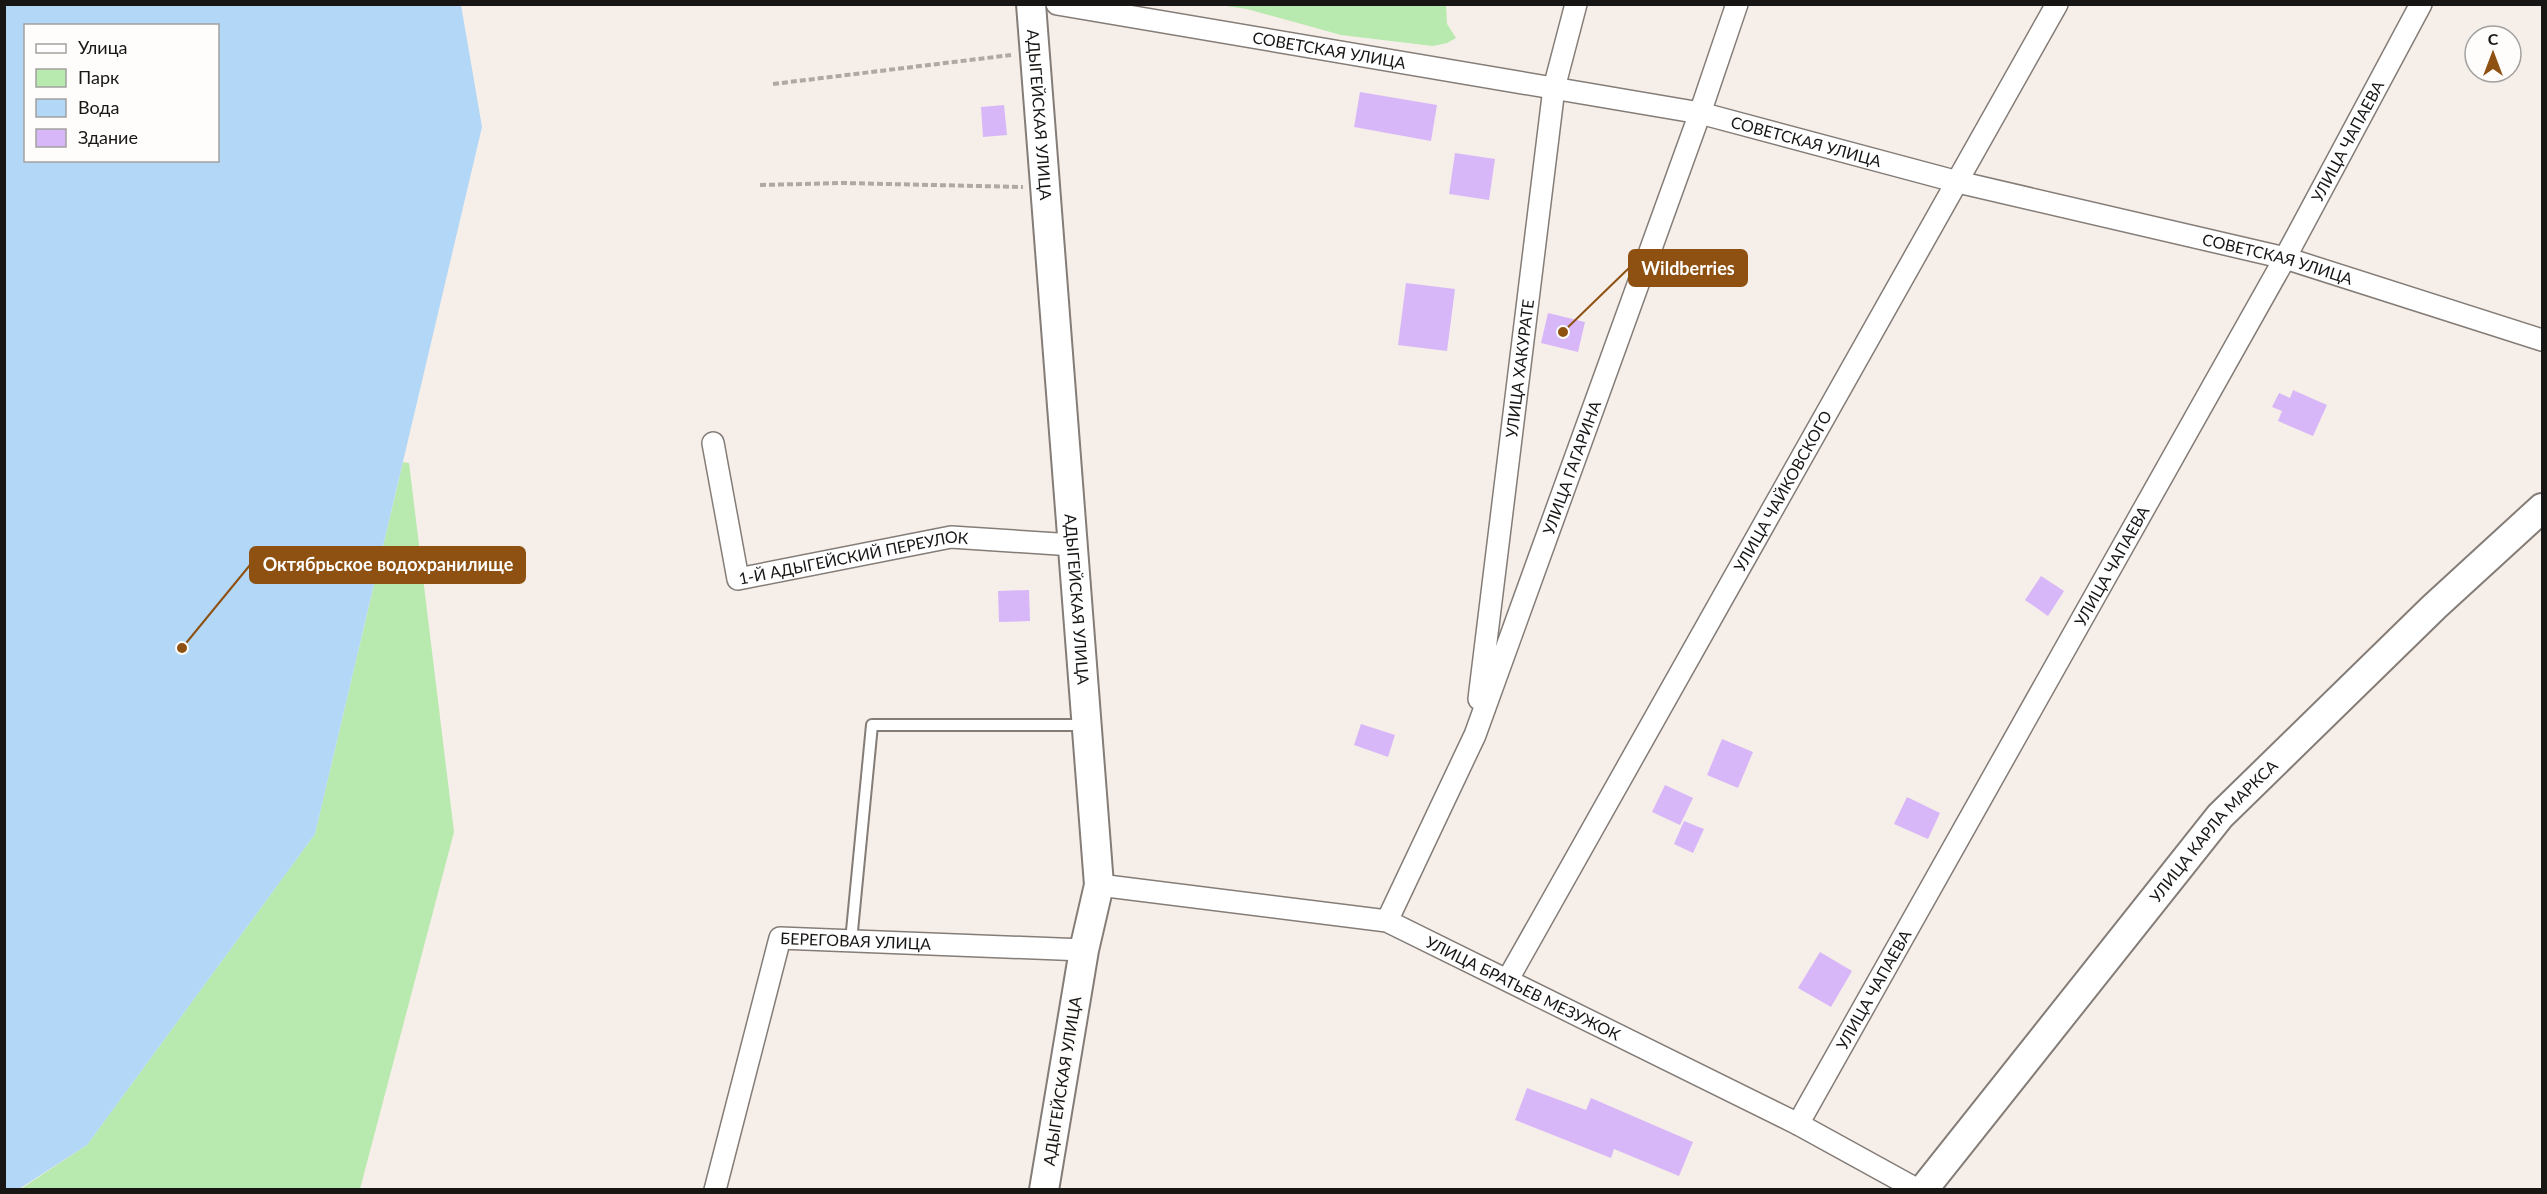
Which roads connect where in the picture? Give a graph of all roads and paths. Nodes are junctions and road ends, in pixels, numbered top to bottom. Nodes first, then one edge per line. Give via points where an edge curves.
1 (1031, 4) edge
2 (1057, 4) edge
3 (1576, 4) edge
4 (1737, 4) edge
5 (2057, 4) edge
6 (2421, 4) edge
7 (1035, 52) junction
8 (773, 84) dead end
9 (1554, 88) junction
10 (1700, 113) junction
11 (1958, 182) junction
12 (760, 185) dead end
13 (1046, 187) junction
14 (2285, 258) junction
15 (2542, 340) edge
16 (713, 443) dead end
17 (2542, 508) edge
18 (1073, 545) junction
19 (1087, 725) junction
20 (1475, 735) junction
21 (1099, 885) junction
22 (1387, 921) junction
23 (851, 941) junction
24 (1084, 950) junction
25 (1508, 979) junction
26 (1798, 1124) junction
27 (715, 1190) edge
28 (1044, 1190) edge
29 (1918, 1190) edge
30 (1923, 1190) edge

1 - 7 main road, АДЫГЕЙСКАЯ УЛИЦА
2 - 9 street, СОВЕТСКАЯ УЛИЦА
3 - 9 street, УЛИЦА ХАКУРАТЕ
4 - 10 street, УЛИЦА ГАГАРИНА
5 - 11 street, УЛИЦА ЧАЙКОВСКОГО
6 - 14 street, УЛИЦА ЧАПАЕВА
7 - 8 path
7 - 13 main road, АДЫГЕЙСКАЯ УЛИЦА
9 - 10 street, СОВЕТСКАЯ УЛИЦА
9 - 20 street, УЛИЦА ХАКУРАТЕ
10 - 11 street, СОВЕТСКАЯ УЛИЦА
10 - 20 street, УЛИЦА ГАГАРИНА
11 - 14 street, СОВЕТСКАЯ УЛИЦА
11 - 25 street, УЛИЦА ЧАЙКОВСКОГО
12 - 13 path
13 - 18 main road, АДЫГЕЙСКАЯ УЛИЦА
14 - 15 street, СОВЕТСКАЯ УЛИЦА
14 - 26 street, УЛИЦА ЧАПАЕВА
16 - 18 street, 1-Й АДЫГЕЙСКИЙ ПЕРЕУЛОК via 738,579 951,537
17 - 30 main road, УЛИЦА КАРЛА МАРКСА via 2434,607 2220,816
18 - 19 main road, АДЫГЕЙСКАЯ УЛИЦА
19 - 21 main road, АДЫГЕЙСКАЯ УЛИЦА
19 - 23 lane via 872,725
20 - 22 street, УЛИЦА ГАГАРИНА
21 - 22 street, УЛИЦА БРАТЬЕВ МЕЗУЖОК
21 - 24 main road, АДЫГЕЙСКАЯ УЛИЦА
22 - 25 street, УЛИЦА БРАТЬЕВ МЕЗУЖОК
23 - 24 street, БЕРЕГОВАЯ УЛИЦА
23 - 27 street, БЕРЕГОВАЯ УЛИЦА via 780,938
24 - 28 main road, АДЫГЕЙСКАЯ УЛИЦА
25 - 26 street, УЛИЦА БРАТЬЕВ МЕЗУЖОК
26 - 29 street, УЛИЦА БРАТЬЕВ МЕЗУЖОК

